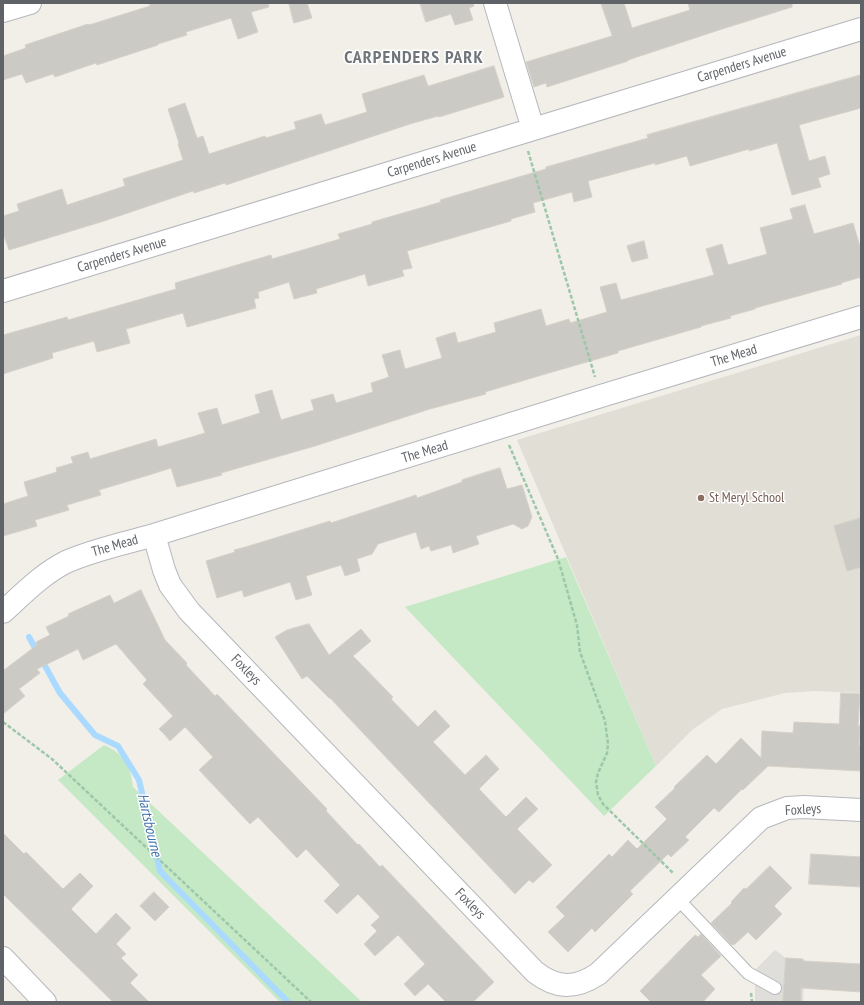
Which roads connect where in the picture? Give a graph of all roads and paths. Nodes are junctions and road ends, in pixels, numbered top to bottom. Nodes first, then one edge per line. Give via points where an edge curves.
1 (30, 3) edge
2 (495, 3) edge
3 (3, 11) edge
4 (861, 29) edge
5 (528, 131) junction
6 (3, 291) edge
7 (861, 317) edge
8 (601, 396) junction
9 (502, 428) junction
10 (154, 535) junction
11 (3, 612) edge
12 (3, 722) edge
13 (861, 810) edge
14 (683, 893) junction
15 (3, 958) edge
16 (775, 988) dead end
17 (563, 993) edge
18 (45, 1002) edge
19 (311, 1002) edge

1 - 3 street
2 - 5 street
4 - 5 street, Carpenders Avenue
5 - 6 street, Carpenders Avenue
5 - 8 path
7 - 8 street, The Mead
8 - 9 street, The Mead
9 - 10 street, The Mead
9 - 14 path via 558,559 577,625 580,652 605,721 608,744 596,782 598,795 603,804
10 - 11 street, The Mead via 65,562
10 - 17 street, Foxleys via 170,585 189,611 535,972
12 - 19 path via 62,768
13 - 14 street, Foxleys via 787,808 761,818
14 - 16 lane via 748,973
14 - 17 street, Foxleys via 598,974
15 - 18 street

